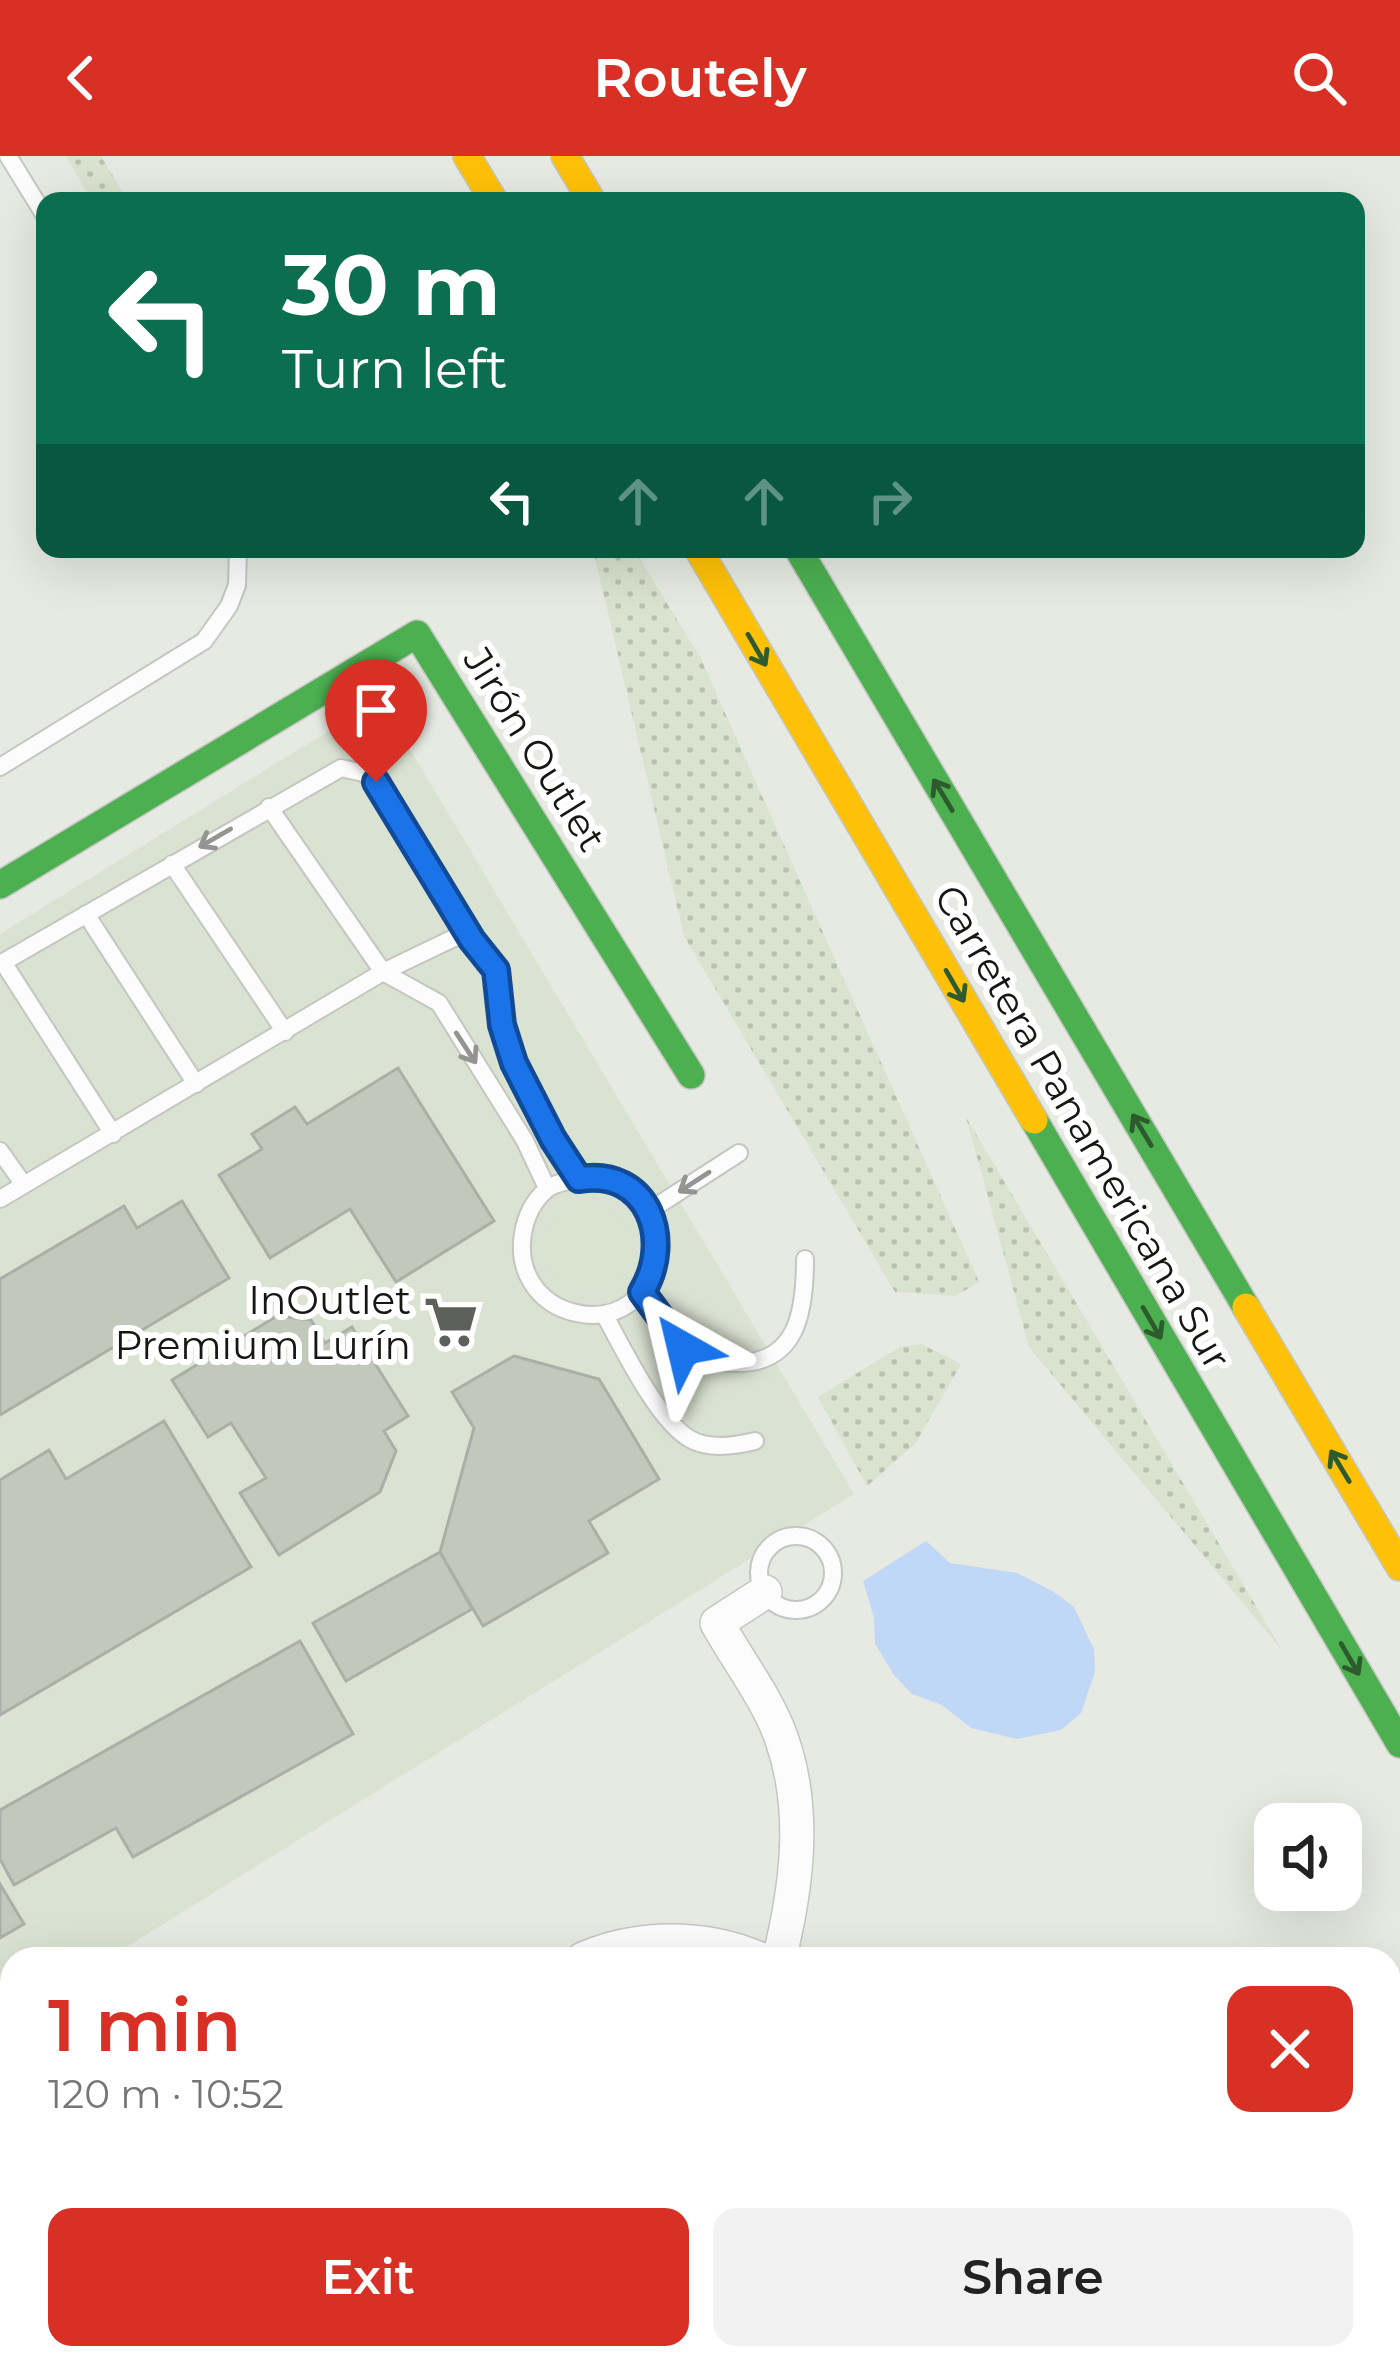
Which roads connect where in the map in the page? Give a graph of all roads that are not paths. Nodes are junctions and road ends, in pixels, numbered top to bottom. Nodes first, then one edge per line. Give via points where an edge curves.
1 (8, 156) edge
2 (467, 156) edge
3 (565, 156) edge
4 (489, 192) edge
5 (587, 192) edge
6 (36, 201) edge
7 (238, 558) edge
8 (703, 558) edge
9 (803, 558) edge
10 (0, 767) edge
11 (268, 807) junction
12 (172, 863) junction
13 (0, 885) edge
14 (86, 914) junction
15 (472, 940) junction
16 (2, 963) edge
17 (382, 972) junction
18 (285, 1032) junction
19 (691, 1075) dead end
20 (196, 1084) junction
21 (113, 1134) junction
22 (0, 1151) edge
23 (740, 1153) dead end
24 (579, 1179) junction
25 (24, 1185) junction
26 (548, 1188) junction
27 (0, 1199) edge
28 (649, 1211) junction
29 (806, 1258) dead end
30 (642, 1292) junction
31 (604, 1314) junction
32 (755, 1441) dead end
33 (1400, 1567) edge
34 (765, 1592) junction
35 (1400, 1744) edge
36 (611, 1947) edge
37 (733, 1947) edge
38 (782, 1947) edge

1 - 6 lane
2 - 4 main road
3 - 5 main road
7 - 10 lane via 237,585 204,640
8 -> 35 main road, Carretera Panamericana Sur
33 -> 9 main road, Carretera Panamericana Sur
11 -> 12 lane
11 - 15 lane via 340,768 363,773
11 - 17 lane
12 - 14 lane
12 - 18 lane
13 - 19 main road, Jirón Outlet via 417,634
14 - 16 lane
14 - 20 lane
15 - 17 lane via 456,937
15 - 24 lane via 496,970 514,1063
16 - 21 lane
17 - 18 lane
17 -> 26 lane via 439,1003
18 - 20 lane
20 - 21 lane
21 - 25 lane
22 - 25 lane
23 -> 28 lane
24 - 26 lane
24 - 28 lane via 613,1181
25 - 27 lane
26 - 31 lane via 522,1233 529,1279 561,1309
28 - 30 lane via 658,1253
29 - 30 lane via 796,1328 778,1353 754,1363 701,1358 683,1348
30 - 31 lane
31 - 32 lane via 671,1424 716,1446
34 - 34 lane via 793,1610 820,1602 833,1576 826,1551 798,1535 771,1544 758,1569
34 - 38 street via 717,1623 781,1737 798,1819 794,1903
36 - 37 street

